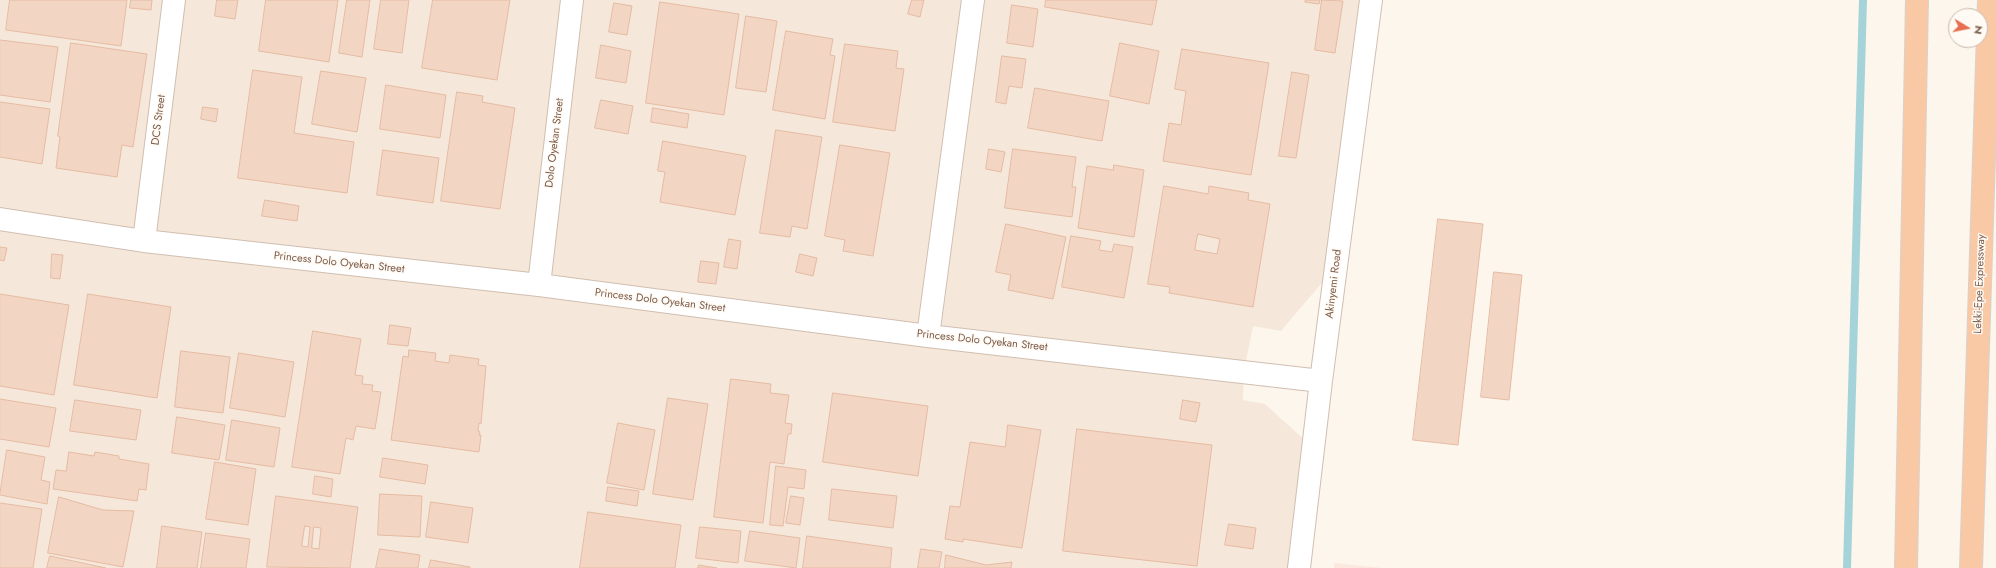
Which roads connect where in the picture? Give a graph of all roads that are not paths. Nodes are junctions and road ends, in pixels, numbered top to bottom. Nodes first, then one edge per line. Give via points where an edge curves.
1 (174, 0) edge
2 (572, 0) edge
3 (973, 0) edge
4 (1371, 0) edge
5 (1917, 0) edge
6 (1989, 0) edge
7 (0, 219) edge
8 (144, 240) junction
9 (539, 285) junction
10 (928, 336) junction
11 (1321, 381) junction
12 (1300, 568) edge
13 (1906, 568) edge
14 (1971, 568) edge

1 - 8 street, DCS Street
2 - 9 street, Dolo Oyekan Street
3 - 10 street
4 - 11 street, Akinyemi Road
5 - 13 highway
6 - 14 highway, Lekki-Epe Expressway
7 - 8 street, Princess Dolo Oyekan Street
8 - 9 street, Princess Dolo Oyekan Street
9 - 10 street, Princess Dolo Oyekan Street
10 - 11 street, Princess Dolo Oyekan Street
11 - 12 street, Akinyemi Road

